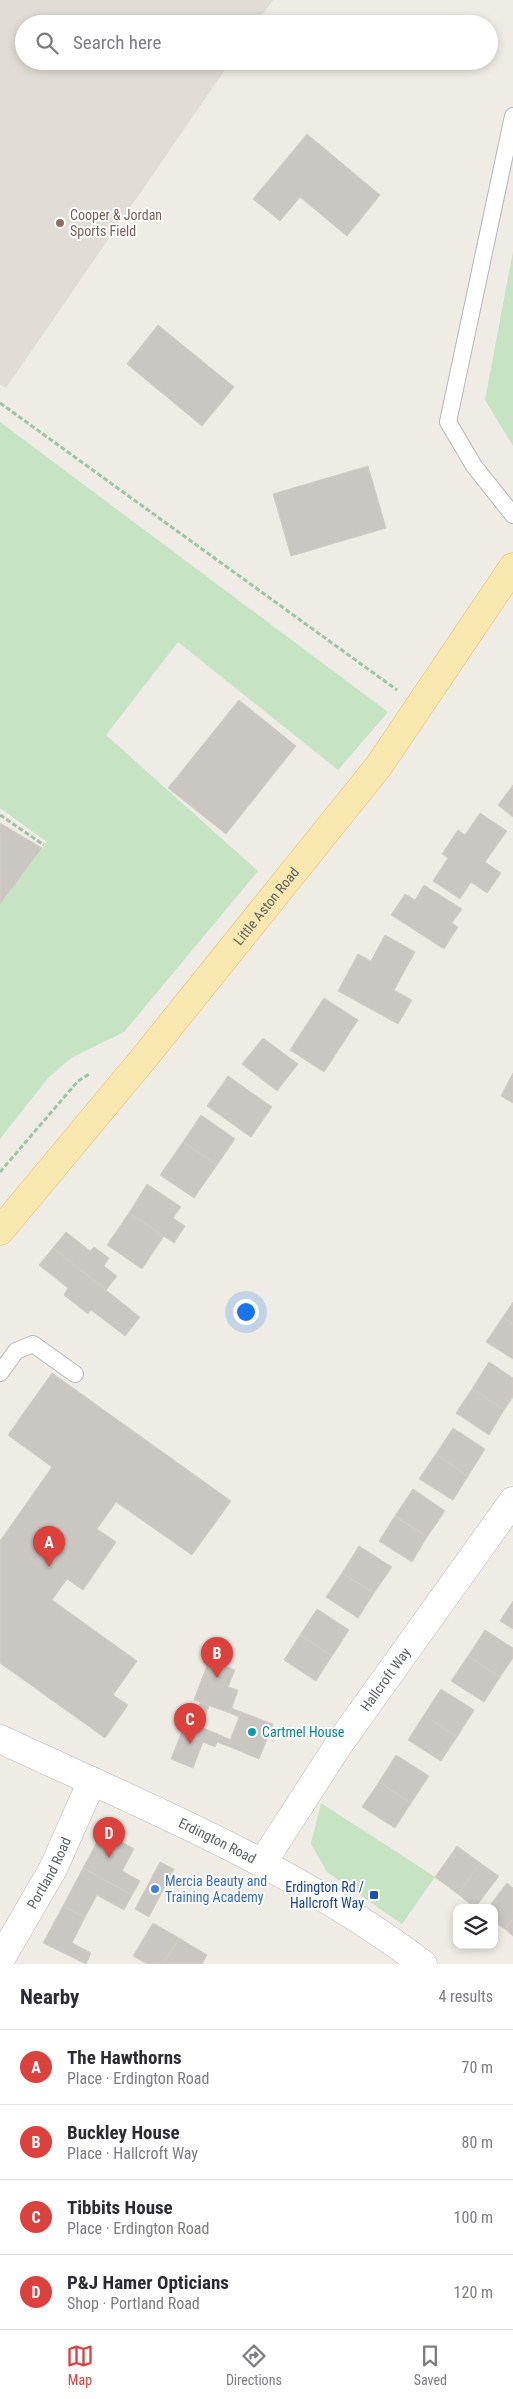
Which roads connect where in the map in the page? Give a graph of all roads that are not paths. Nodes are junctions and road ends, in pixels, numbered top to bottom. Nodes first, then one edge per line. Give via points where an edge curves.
1 (513, 116) edge
2 (513, 515) edge
3 (513, 567) edge
4 (0, 1231) edge
5 (0, 1373) edge
6 (75, 1374) dead end
7 (513, 1501) edge
8 (0, 1739) edge
9 (92, 1782) junction
10 (264, 1862) junction
11 (0, 1960) edge
12 (423, 1964) edge

1 - 2 lane via 448,422 474,466
3 - 4 main road, Little Aston Road via 378,767
5 - 6 lane via 16,1351 33,1344
7 - 10 street, Hallcroft Way via 339,1744
8 - 9 street, Erdington Road
9 - 10 street, Erdington Road
9 - 11 street, Portland Road via 53,1869
10 - 12 street, Erdington Road

